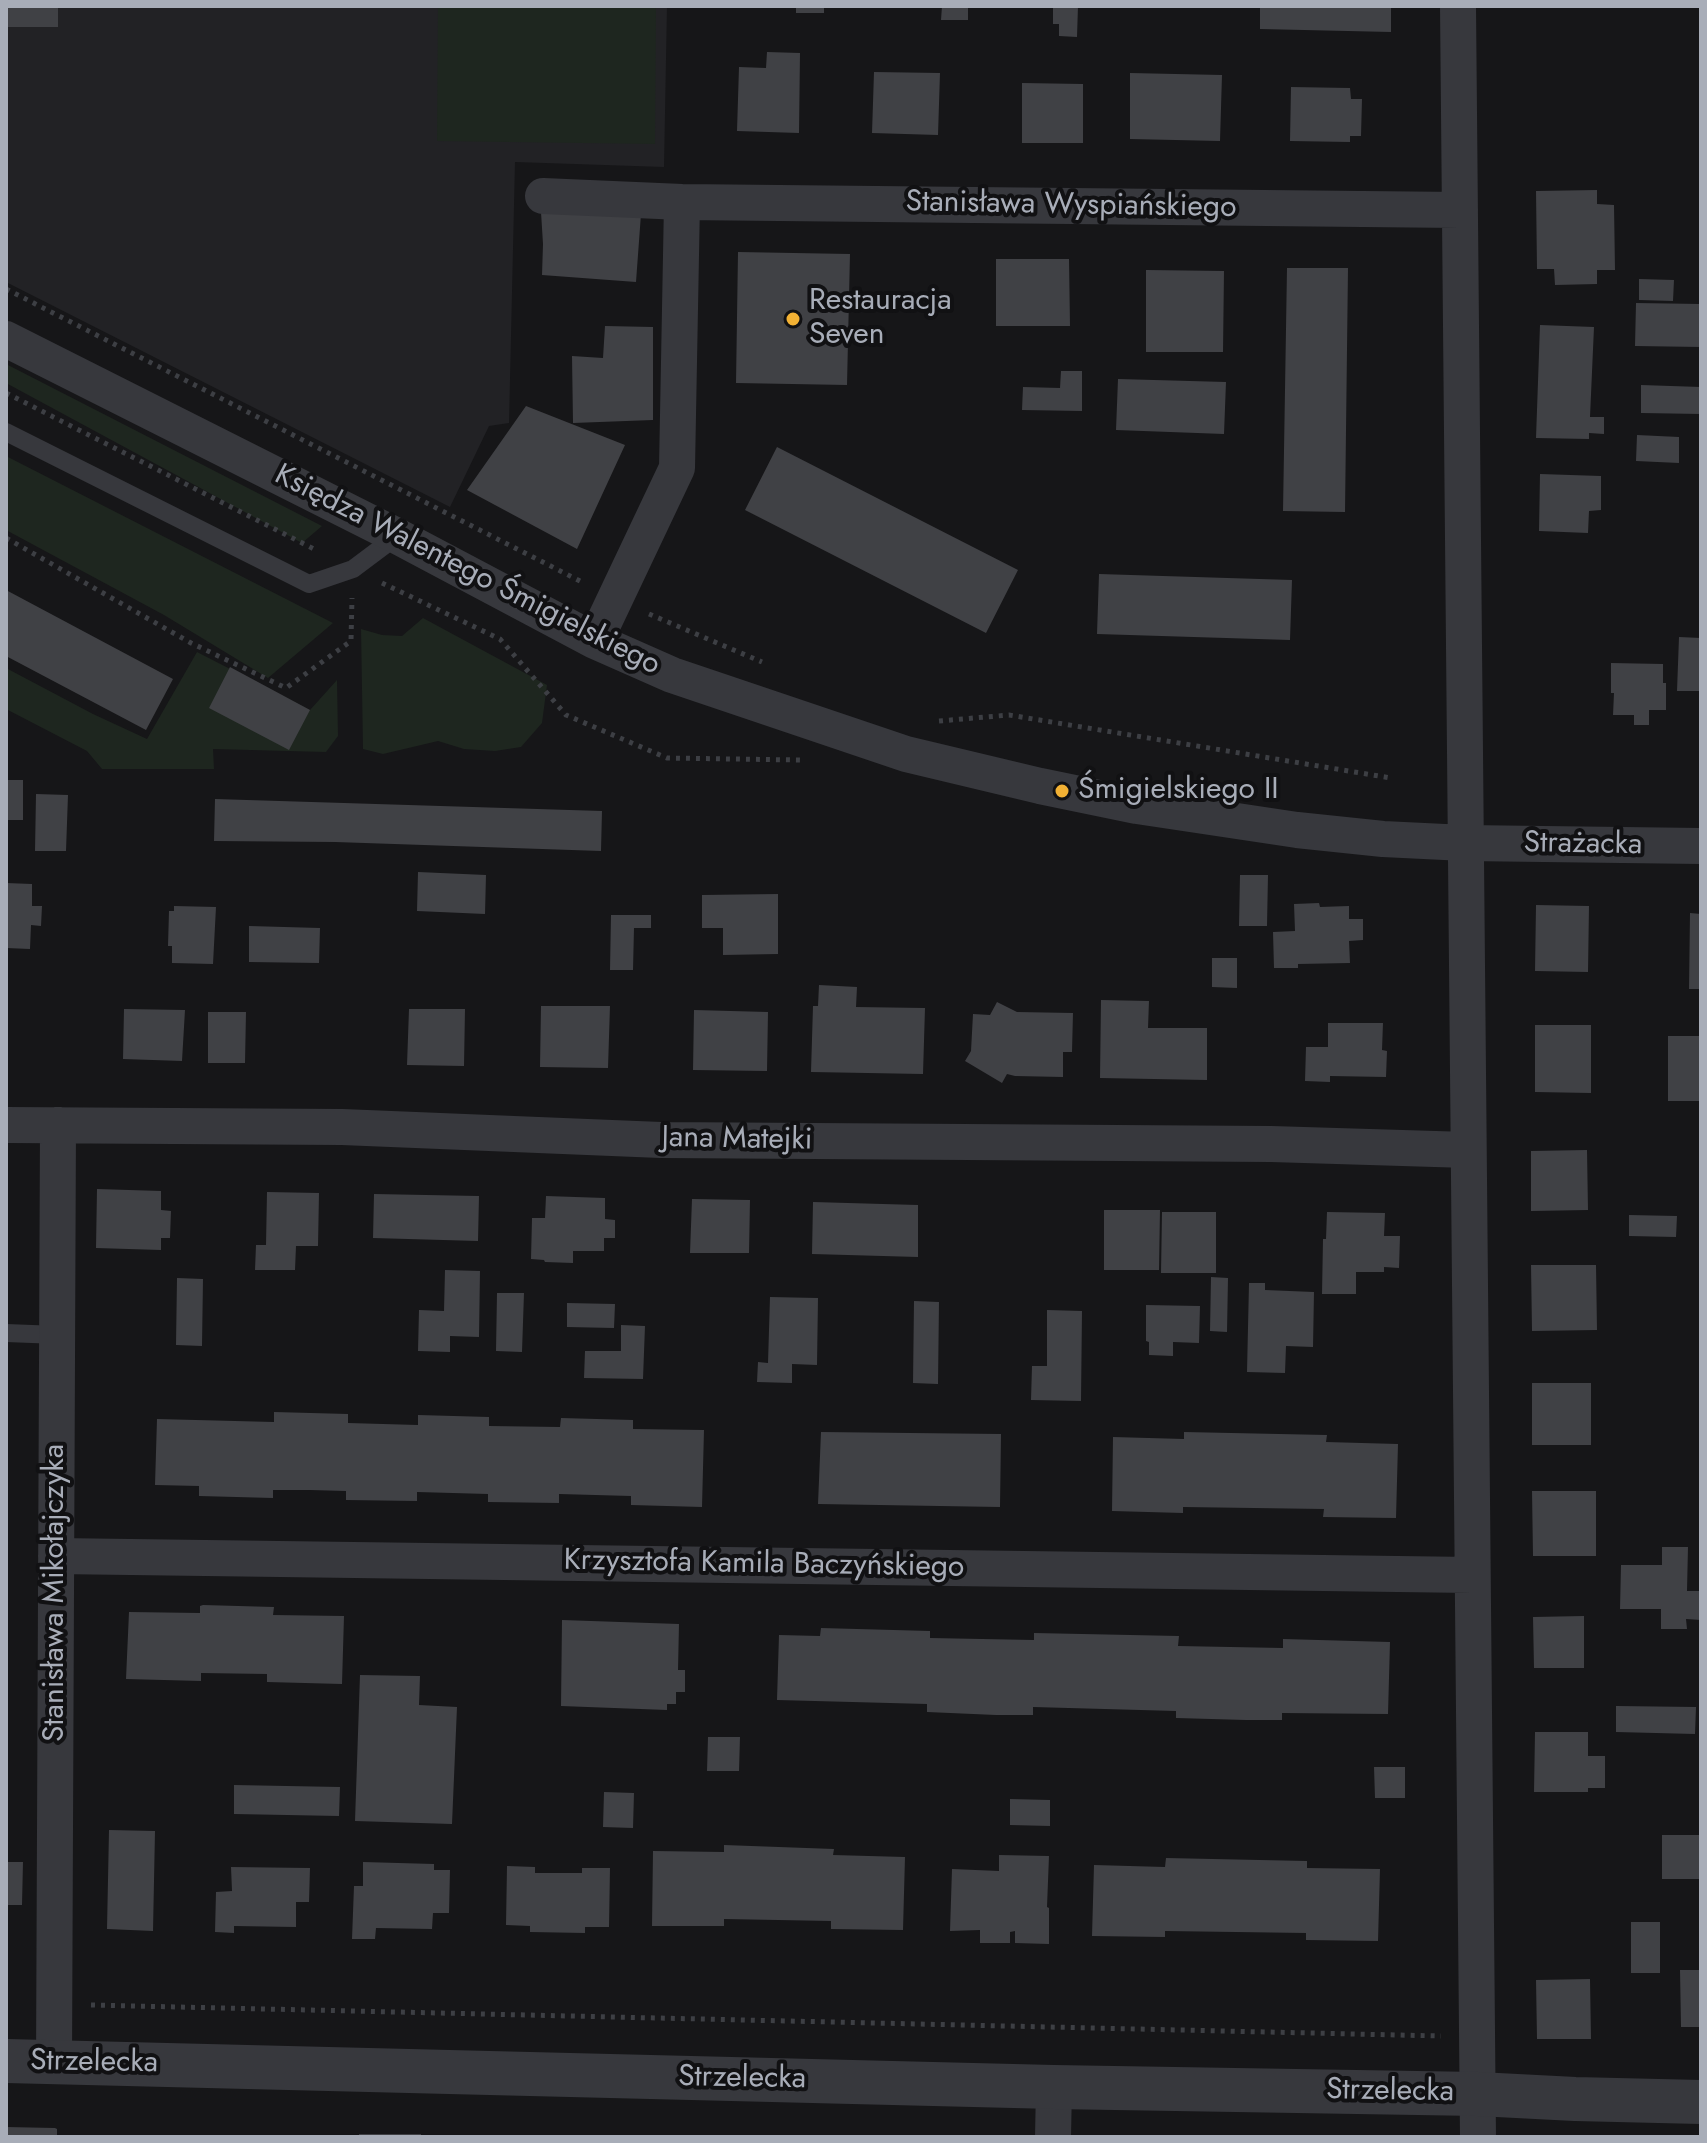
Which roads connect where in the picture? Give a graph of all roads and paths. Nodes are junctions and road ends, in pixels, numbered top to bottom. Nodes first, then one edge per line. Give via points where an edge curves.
1 (1458, 6) edge
2 (543, 196) dead end
3 (682, 202) junction
4 (1460, 210) junction
5 (6, 289) edge
6 (6, 339) edge
7 (6, 393) edge
8 (6, 432) edge
9 (397, 536) junction
10 (6, 538) edge
11 (353, 569) junction
12 (615, 599) junction
13 (595, 641) junction
14 (775, 668) dead end
15 (935, 721) dead end
16 (1391, 778) dead end
17 (1465, 843) junction
18 (1701, 846) edge
19 (6, 1125) edge
20 (58, 1125) junction
21 (1468, 1150) junction
22 (6, 1333) edge
23 (58, 1335) junction
24 (56, 1556) junction
25 (1472, 1575) junction
26 (54, 2004) junction
27 (1443, 2037) dead end
28 (6, 2061) edge
29 (54, 2062) junction
30 (1054, 2087) junction
31 (1478, 2094) junction
32 (1701, 2102) edge
33 (1053, 2137) edge
34 (1478, 2137) edge

1 - 4 street
2 - 3 street, Stanisława Wyspiańskiego
3 - 4 street, Stanisława Wyspiańskiego
3 - 12 street via 677,468
4 - 17 street
5 - 12 path
6 - 9 street, Księdza Walentego Śmigielskiego
7 - 11 path
8 - 11 lane via 309,584
9 - 11 lane
9 - 13 street, Księdza Walentego Śmigielskiego
10 - 11 path via 191,643 286,688 351,641
12 - 13 street
12 - 14 path
13 - 17 street, Księdza Walentego Śmigielskiego via 672,675 906,754 1040,786 1297,830
15 - 16 path via 1009,715
17 - 18 street, Strażacka
17 - 21 street
19 - 20 street, Jana Matejki
20 - 21 street, Jana Matejki via 342,1127 661,1140
20 - 23 street, Stanisława Mikołajczyka
21 - 25 street
22 - 23 lane
23 - 24 street, Stanisława Mikołajczyka
24 - 25 street, Krzysztofa Kamila Baczyńskiego
24 - 26 street, Stanisława Mikołajczyka
25 - 31 street
26 - 27 path
26 - 29 street, Stanisława Mikołajczyka
28 - 29 street, Strzelecka
29 - 30 street, Strzelecka
30 - 31 street, Strzelecka
30 - 33 street
31 - 32 street, Strzelecka
31 - 34 street

